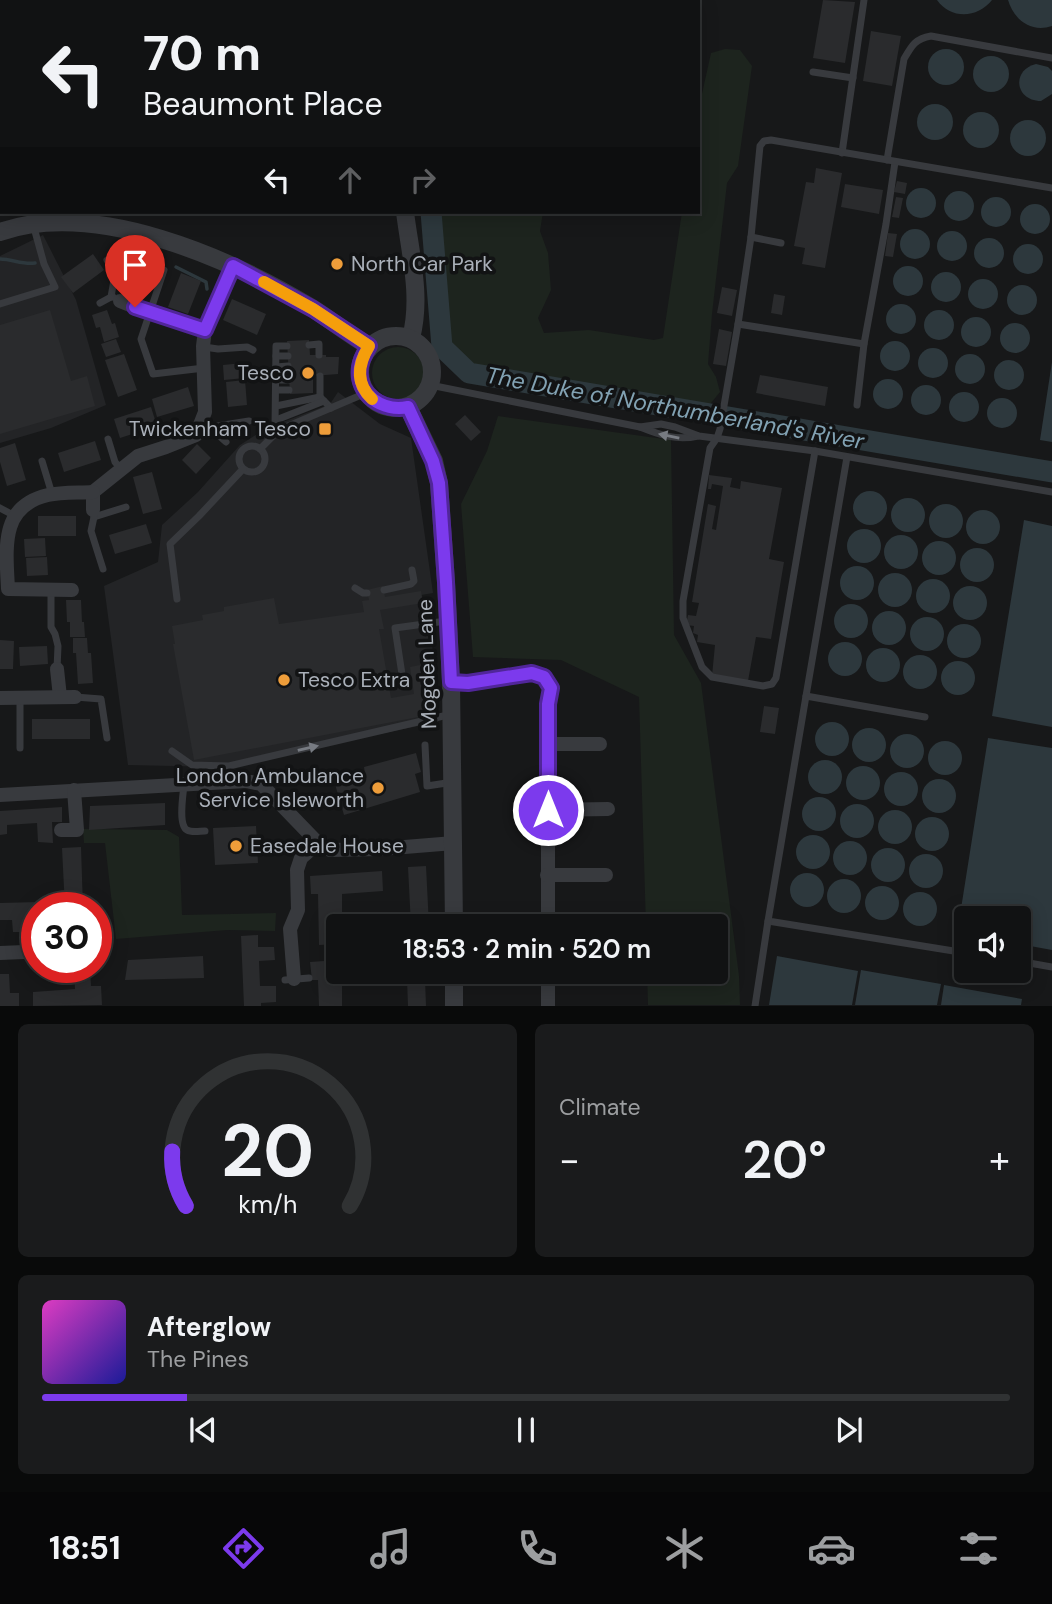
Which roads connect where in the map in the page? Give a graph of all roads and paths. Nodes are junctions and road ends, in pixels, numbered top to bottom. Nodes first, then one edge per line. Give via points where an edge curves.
1 (864, 0) edge
2 (1052, 58) edge
3 (813, 72) dead end
4 (853, 78) junction
5 (842, 153) junction
6 (891, 161) junction
7 (1052, 188) edge
8 (404, 214) edge
9 (81, 217) edge
10 (33, 223) junction
11 (0, 232) edge
12 (751, 237) junction
13 (781, 243) dead end
14 (107, 260) dead end
15 (233, 266) junction
16 (164, 270) dead end
17 (116, 299) junction
18 (100, 303) dead end
19 (0, 304) edge
20 (150, 313) junction
21 (738, 324) junction
22 (205, 330) junction
23 (411, 338) junction
24 (864, 344) junction
25 (203, 346) junction
26 (287, 346) dead end
27 (369, 346) junction
28 (309, 349) dead end
29 (253, 350) dead end
30 (319, 354) dead end
31 (288, 355) dead end
32 (276, 356) junction
33 (288, 366) dead end
34 (276, 367) junction
35 (204, 368) junction
36 (318, 378) dead end
37 (276, 380) junction
38 (289, 380) dead end
39 (430, 385) junction
40 (276, 390) junction
41 (289, 390) dead end
42 (366, 393) junction
43 (319, 394) junction
44 (857, 405) dead end
45 (276, 406) junction
46 (408, 407) junction
47 (331, 408) junction
48 (276, 420) junction
49 (250, 421) dead end
50 (206, 424) junction
51 (278, 432) junction
52 (717, 438) junction
53 (108, 439) dead end
54 (226, 442) dead end
55 (260, 449) junction
56 (814, 451) junction
57 (847, 457) junction
58 (42, 461) dead end
59 (121, 469) junction
60 (243, 469) junction
61 (93, 492) junction
62 (1052, 492) edge
63 (52, 494) junction
64 (126, 507) dead end
65 (6, 512) edge
66 (94, 513) junction
67 (103, 569) dead end
68 (412, 570) dead end
69 (4, 573) edge
70 (355, 588) dead end
71 (51, 590) junction
72 (72, 590) dead end
73 (384, 590) dead end
74 (368, 593) dead end
75 (4, 595) edge
76 (177, 599) dead end
77 (448, 621) junction
78 (57, 668) joint
79 (403, 681) dead end
80 (451, 682) junction
81 (60, 696) junction
82 (806, 696) junction
83 (75, 697) joint
84 (0, 698) edge
85 (20, 698) junction
86 (452, 714) junction
87 (925, 717) dead end
88 (107, 738) dead end
89 (547, 744) junction
90 (600, 744) dead end
91 (425, 745) dead end
92 (20, 748) dead end
93 (172, 751) dead end
94 (453, 782) junction
95 (184, 784) junction
96 (74, 790) junction
97 (0, 794) edge
98 (608, 809) dead end
99 (548, 810) junction
100 (61, 830) dead end
101 (205, 831) dead end
102 (318, 842) junction
103 (454, 843) junction
104 (547, 875) junction
105 (606, 875) dead end
106 (454, 914) edge
107 (548, 914) edge
108 (768, 921) junction
109 (954, 951) edge
110 (21, 952) edge
111 (0, 953) edge
112 (1031, 963) edge
113 (1052, 967) edge
114 (309, 978) dead end
115 (289, 979) joint
116 (454, 984) edge
117 (548, 984) edge
118 (454, 1006) edge
119 (548, 1006) edge
120 (755, 1006) edge

1 - 4 lane
2 - 6 lane via 931,36 919,38 904,59
3 - 4 lane
4 - 5 lane
5 - 6 lane
5 - 12 lane via 764,141
6 - 7 lane
6 - 24 lane via 886,224
8 - 23 street via 416,297
9 - 10 street
9 - 15 street via 178,244
10 - 11 street
10 - 19 lane via 55,287
12 - 13 lane
12 - 21 lane
14 - 17 lane via 115,274
15 - 22 street
15 - 27 street
16 - 20 lane
17 - 18 lane
17 - 20 street
20 - 22 street
20 - 35 lane via 141,339 153,374
21 - 24 lane
21 - 52 lane
22 - 25 street
23 - 27 street via 389,335
23 - 39 street via 431,361
24 - 44 lane
25 - 29 lane
25 - 35 street
26 - 32 lane via 276,346
27 - 42 street via 359,369
28 - 30 lane via 318,344
31 - 32 lane
32 - 34 lane
33 - 34 lane
34 - 37 lane
35 - 50 street
36 - 43 lane
37 - 38 lane
37 - 40 lane
39 - 46 street
39 - 52 lane via 640,427 665,437
40 - 41 lane
40 - 45 lane
42 - 46 street via 384,407
42 - 47 lane
43 - 45 lane
43 - 47 lane
43 - 48 lane
45 - 48 lane
46 - 77 street, Mogden Lane via 439,483
47 - 51 lane
48 - 51 lane
49 - 50 lane
50 - 54 lane
50 - 59 street via 196,435 138,456
51 - 55 lane
52 - 56 lane
52 - 56 lane via 710,448 683,618 702,667 712,677 763,686 776,678
53 - 59 lane
55 - 60 lane via 247,447 242,452
55 - 60 lane via 265,454 263,467 250,473
56 - 57 lane
57 - 62 lane
57 - 82 lane
58 - 63 lane
59 - 61 street
60 - 76 lane via 170,544
61 - 63 street
61 - 66 street
63 - 65 street
64 - 66 lane
65 - 69 street
66 - 67 lane via 91,531
68 - 73 lane via 411,584
69 - 75 street
70 - 74 lane
71 - 72 street
71 - 75 street
71 - 78 lane
77 - 79 lane via 395,628
77 - 80 street, Mogden Lane
78 - 81 street
80 - 86 street, Mogden Lane
80 - 89 street via 532,673 544,677 551,688
81 - 83 street
81 - 85 street
82 - 87 lane
82 - 108 lane
83 - 88 lane via 101,699
84 - 85 street
85 - 92 lane
93 -> 86 lane via 192,765 229,766
86 - 94 street, Mogden Lane
89 - 90 street
89 - 99 street
91 - 94 lane via 427,786
94 - 103 street, Mogden Lane
95 - 96 street
95 - 101 lane via 183,824 186,830
95 - 102 street via 261,784
96 - 97 street
96 - 100 street via 77,830
98 - 99 street
99 - 104 street
102 - 103 street via 330,850
102 - 115 street via 301,858 297,870 298,910 290,929
103 - 106 street, Mogden Lane
104 - 105 street
104 - 107 street
108 - 109 lane
108 - 120 lane
110 - 111 street
112 - 113 lane
114 - 115 lane
116 - 118 street
117 - 119 street

